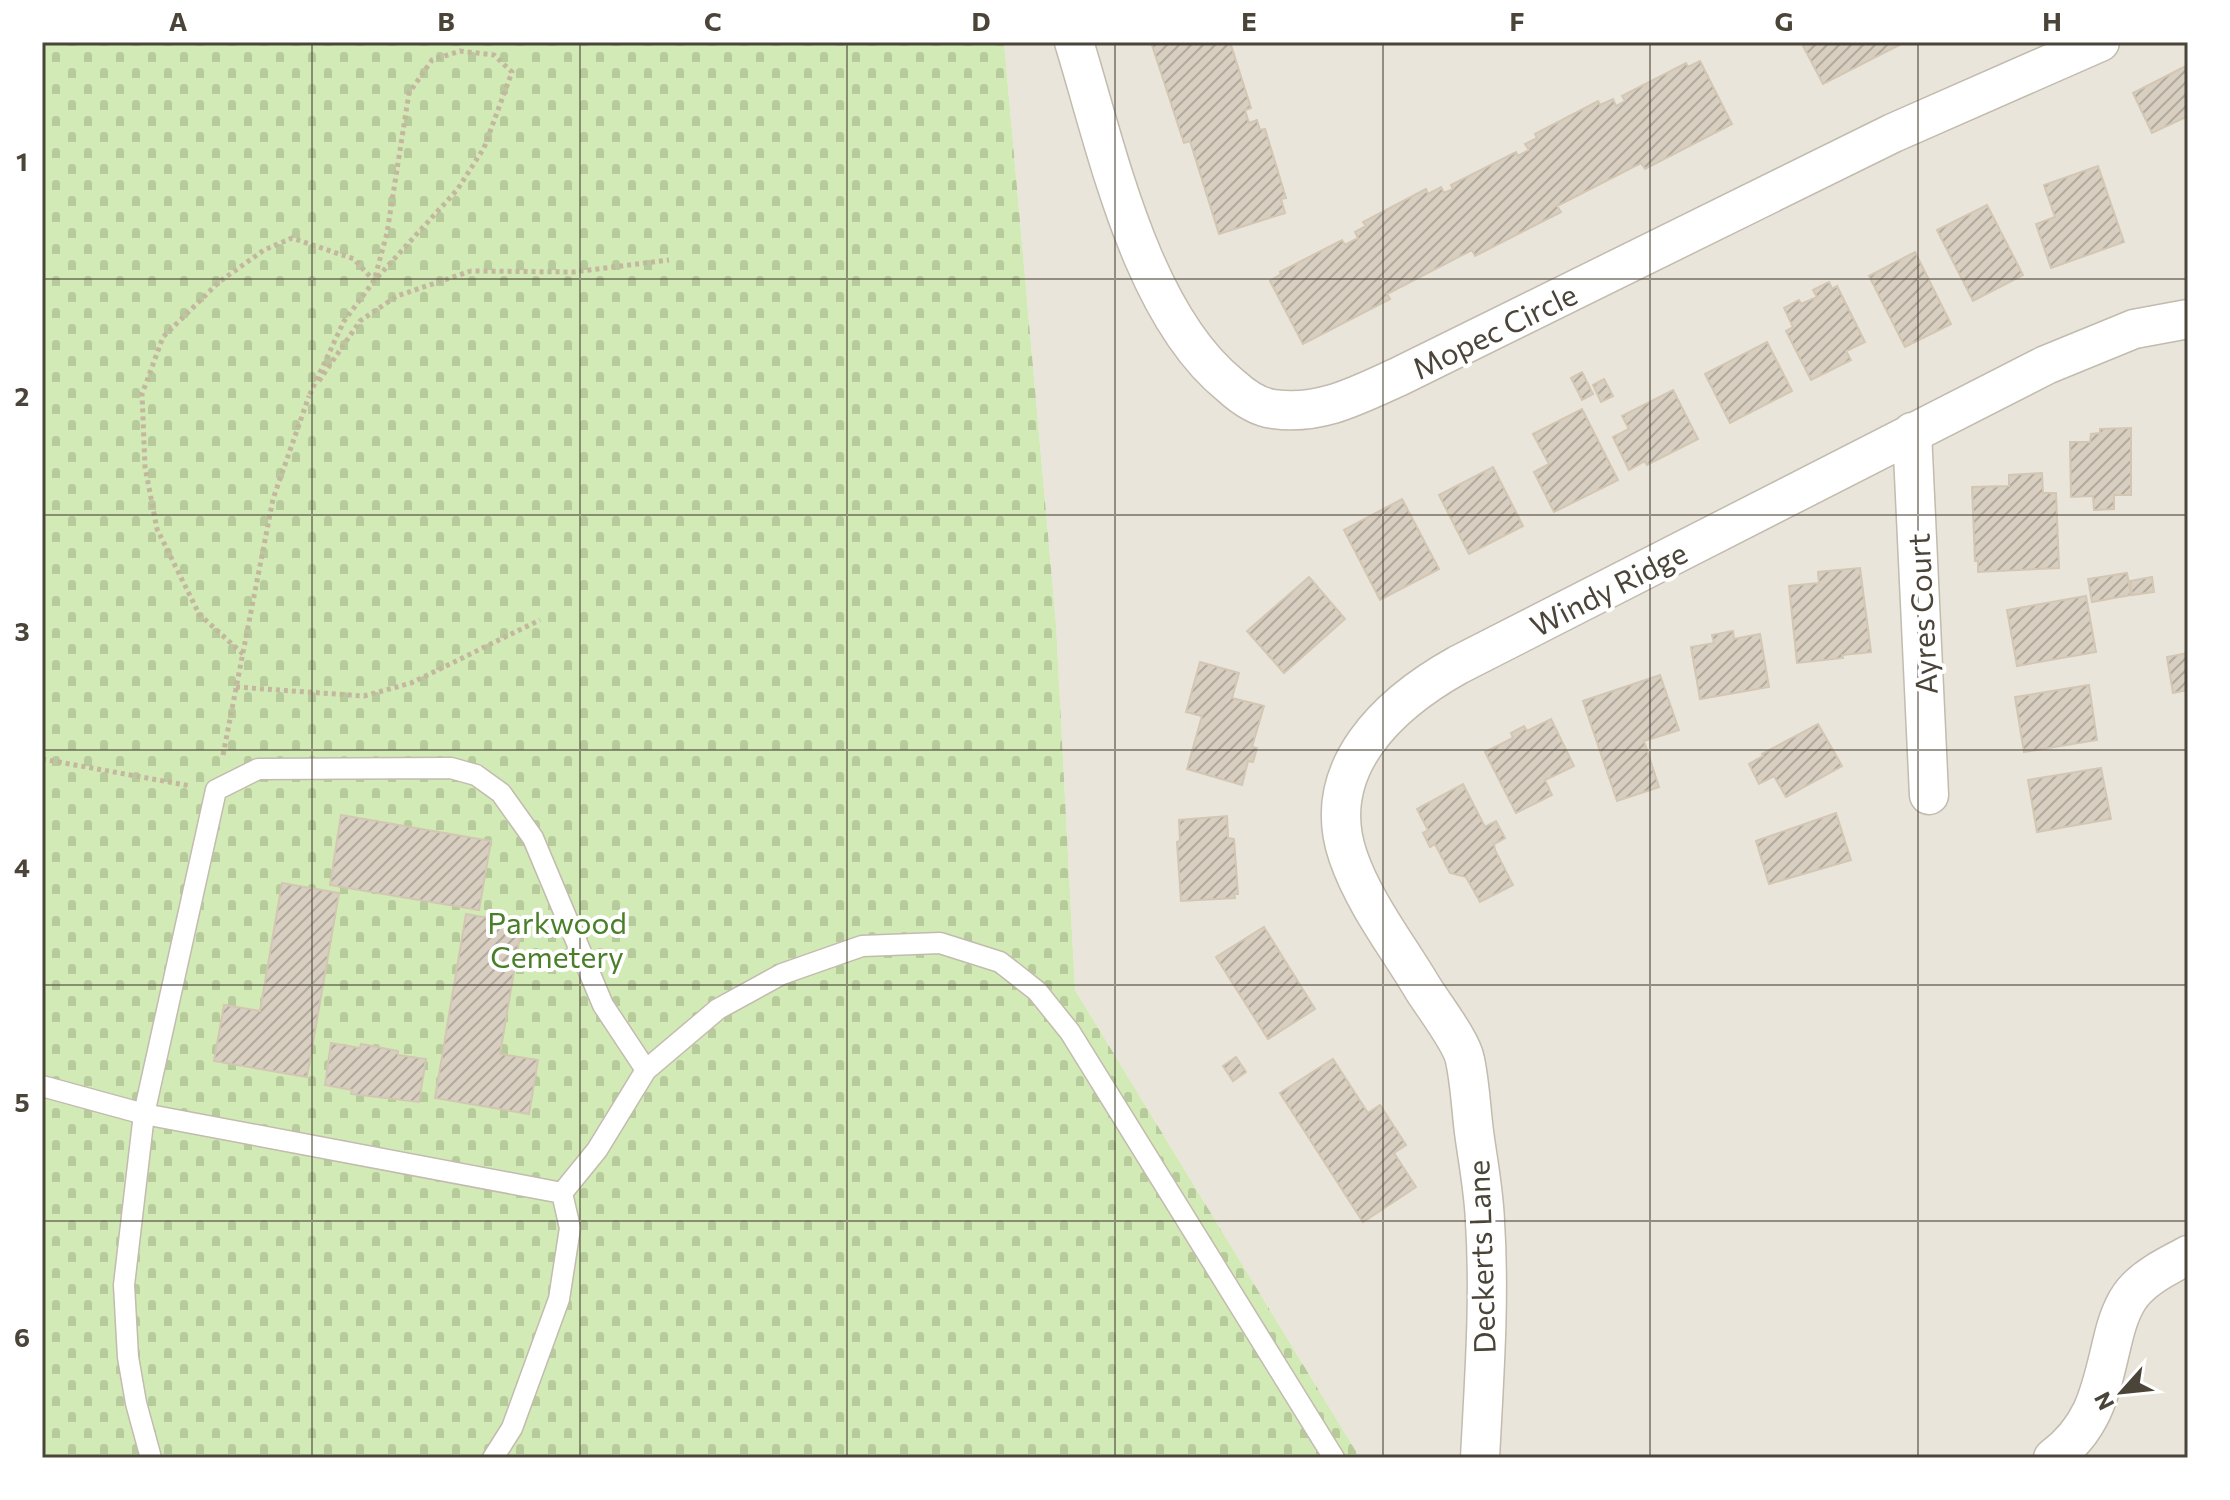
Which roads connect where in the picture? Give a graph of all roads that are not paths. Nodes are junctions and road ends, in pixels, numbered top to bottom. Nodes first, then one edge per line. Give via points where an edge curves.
1 (1074, 42) edge
2 (2100, 42) edge
3 (2188, 319) edge
4 (1912, 432) junction
5 (1929, 795) dead end
6 (1465, 1056) joint
7 (646, 1070) junction
8 (42, 1086) edge
9 (144, 1114) junction
10 (562, 1193) junction
11 (2188, 1255) edge
12 (151, 1458) edge
13 (493, 1458) edge
14 (1334, 1458) edge
15 (1480, 1458) edge
16 (2053, 1458) edge

1 - 2 street, Mopec Circle via 1129,219 1170,314 1193,348 1244,398 1269,409 1303,411 1339,404 1400,376 1893,133
3 - 4 street, Windy Ridge via 2095,343
4 - 5 street, Ayres Court
4 - 6 street, Windy Ridge via 1458,665 1406,698 1366,739 1344,792 1341,823 1347,853 1369,900
6 - 15 street, Deckerts Lane via 1485,1220
7 - 9 lane via 603,1005 533,838 501,793 476,775 451,768 258,769 216,790
7 - 10 lane via 597,1150
7 - 14 lane via 718,1009 782,974 862,946 940,943 1000,962 1037,991 1070,1032
8 - 9 lane
9 - 10 lane
9 - 12 lane via 124,1285 128,1357
10 - 13 lane via 570,1228 559,1299 512,1428
11 - 16 street via 2134,1290 2121,1312 2090,1418

